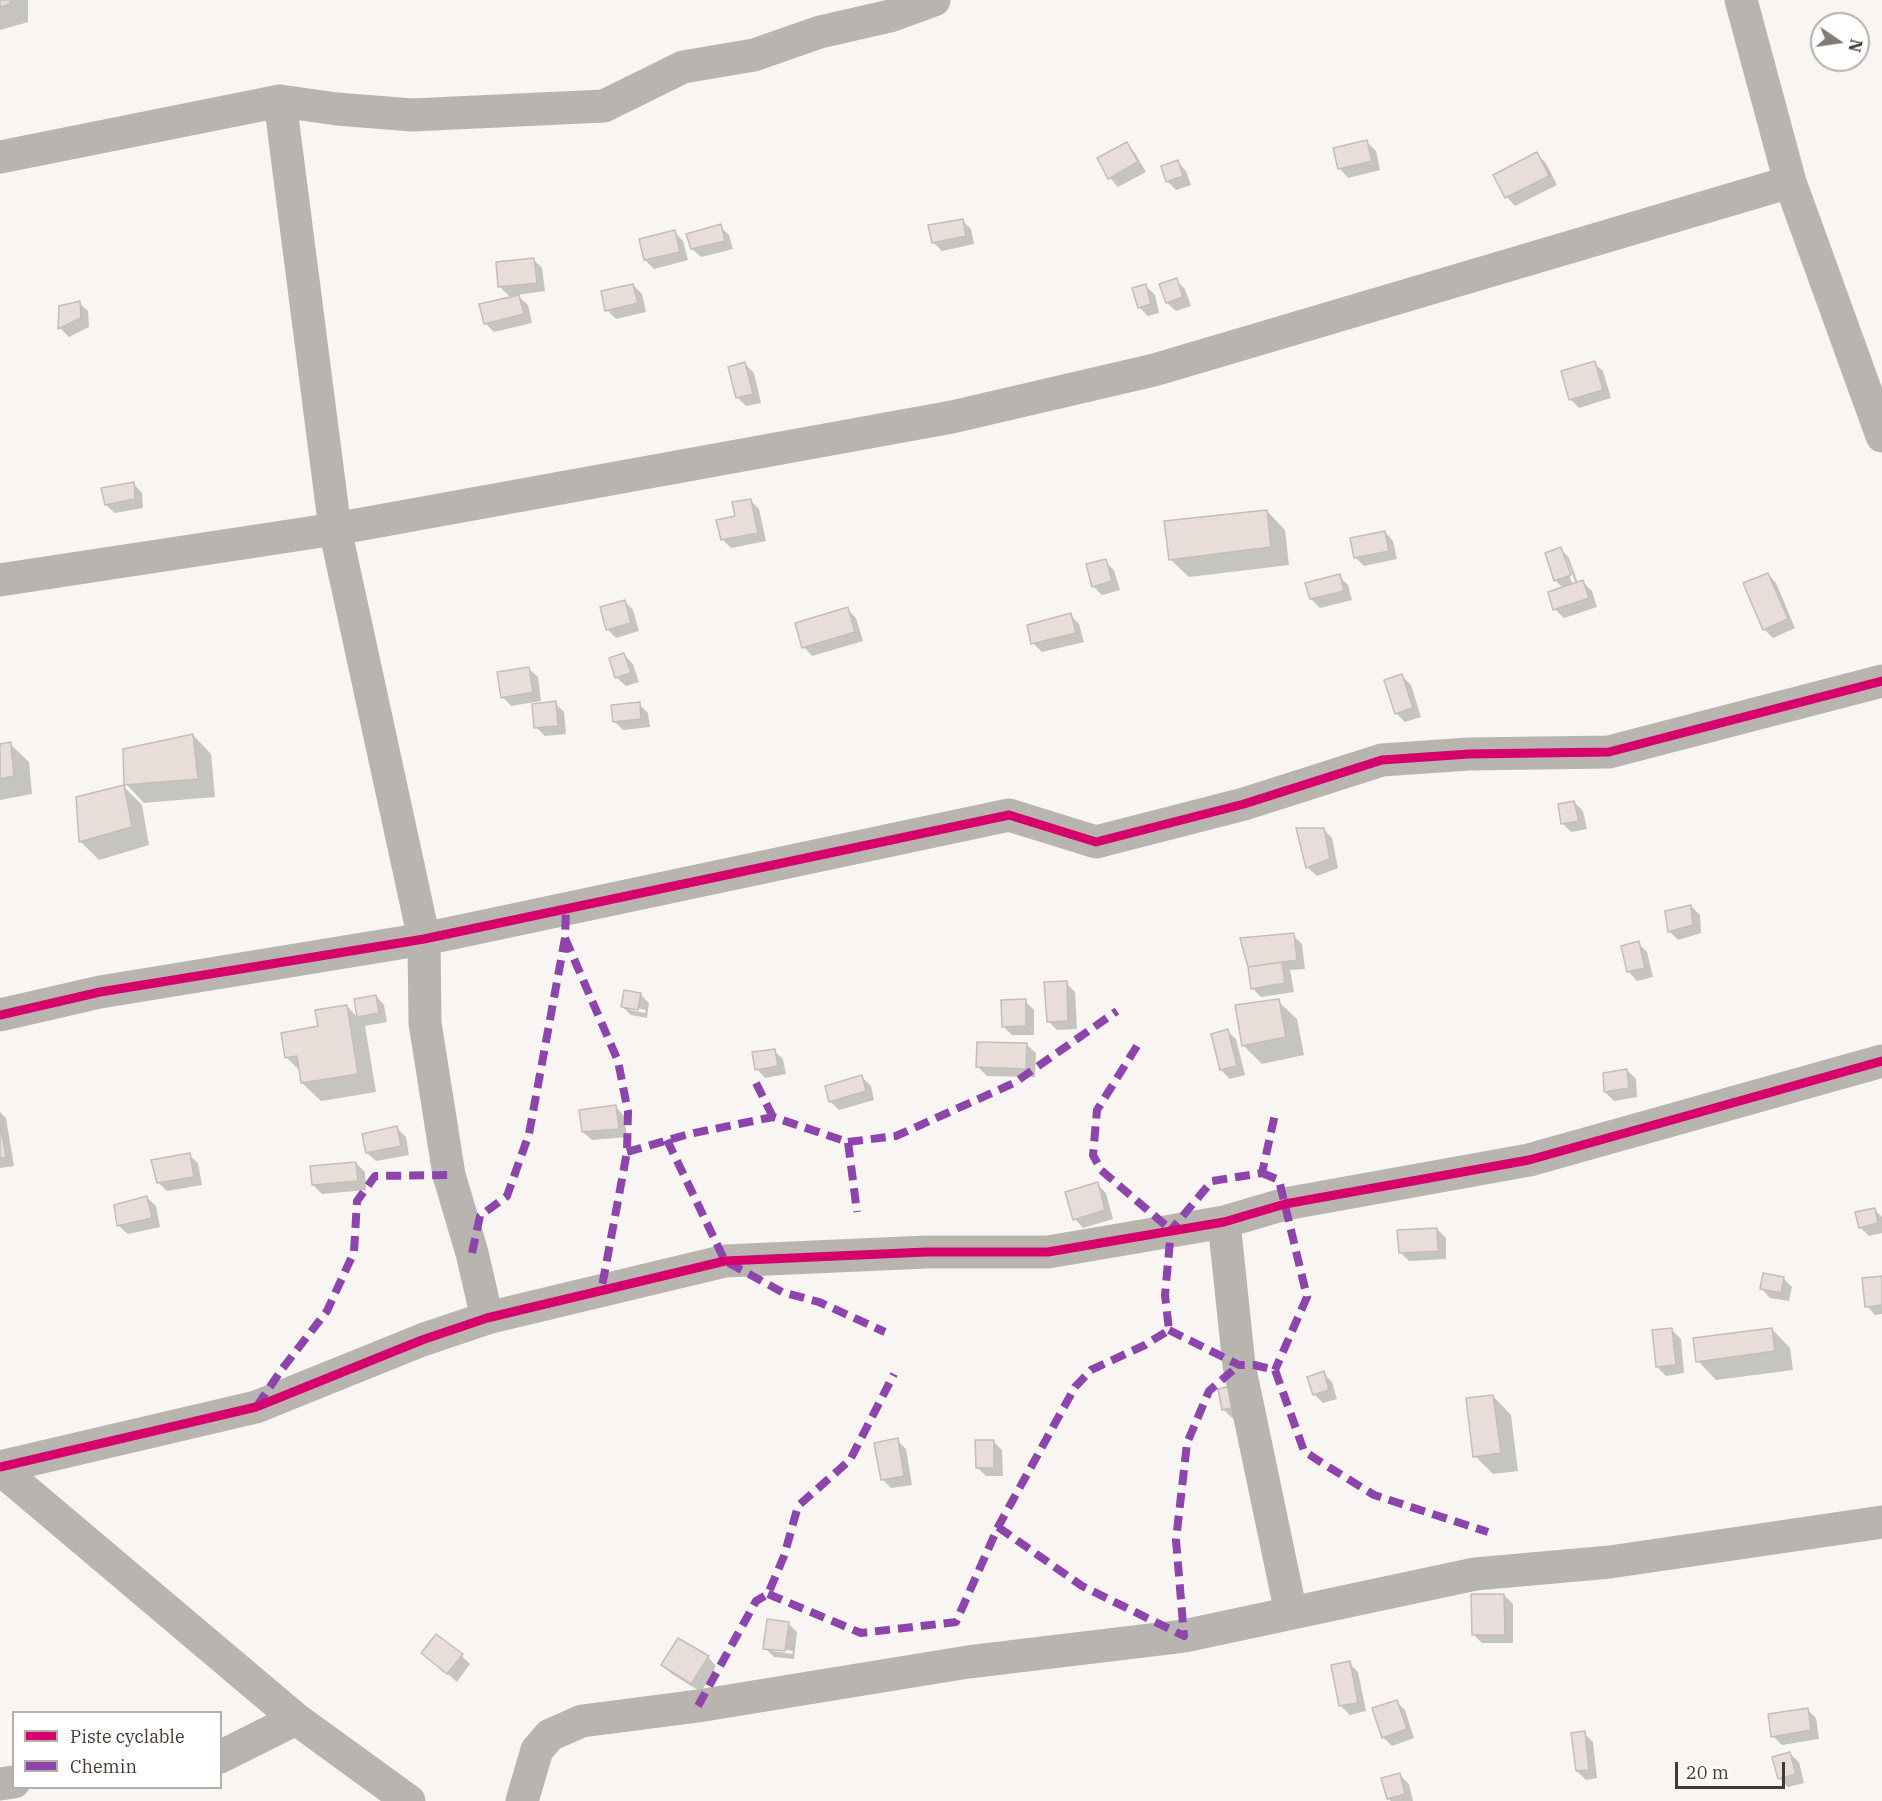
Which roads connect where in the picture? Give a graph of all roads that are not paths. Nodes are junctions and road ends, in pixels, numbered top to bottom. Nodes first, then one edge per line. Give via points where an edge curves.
1 (934, 0) edge
2 (1741, 0) edge
3 (280, 101) junction
4 (0, 157) edge
5 (1790, 182) junction
6 (1882, 436) edge
7 (335, 529) junction
8 (0, 580) edge
9 (1882, 681) edge
10 (424, 939) junction
11 (0, 1015) edge
12 (1882, 1060) edge
13 (1224, 1222) junction
14 (488, 1318) junction
15 (0, 1468) edge
16 (1882, 1522) edge
17 (1292, 1613) junction
18 (296, 1719) junction
19 (222, 1756) edge
20 (409, 1801) edge
21 (522, 1801) edge

1 - 3 street via 890,16 820,32 754,56 683,67 604,106 412,115
2 - 5 street
3 - 4 street
3 - 7 street
5 - 6 street
5 - 7 street via 1143,372 952,417
7 - 8 street
7 - 10 street
9 - 10 street via 1609,752 1382,760 1244,804 1095,842 1009,815
10 - 11 street via 100,992
10 - 14 street via 425,1023 449,1175
12 - 13 street via 1529,1160 1285,1204
13 - 14 street via 1048,1252 926,1252 725,1261
13 - 17 street via 1239,1365
14 - 15 street via 256,1407
15 - 18 street
16 - 17 street via 1610,1562 1475,1574
17 - 21 street via 1184,1636 968,1662 582,1721 550,1735 537,1750
18 - 19 street
18 - 20 street

